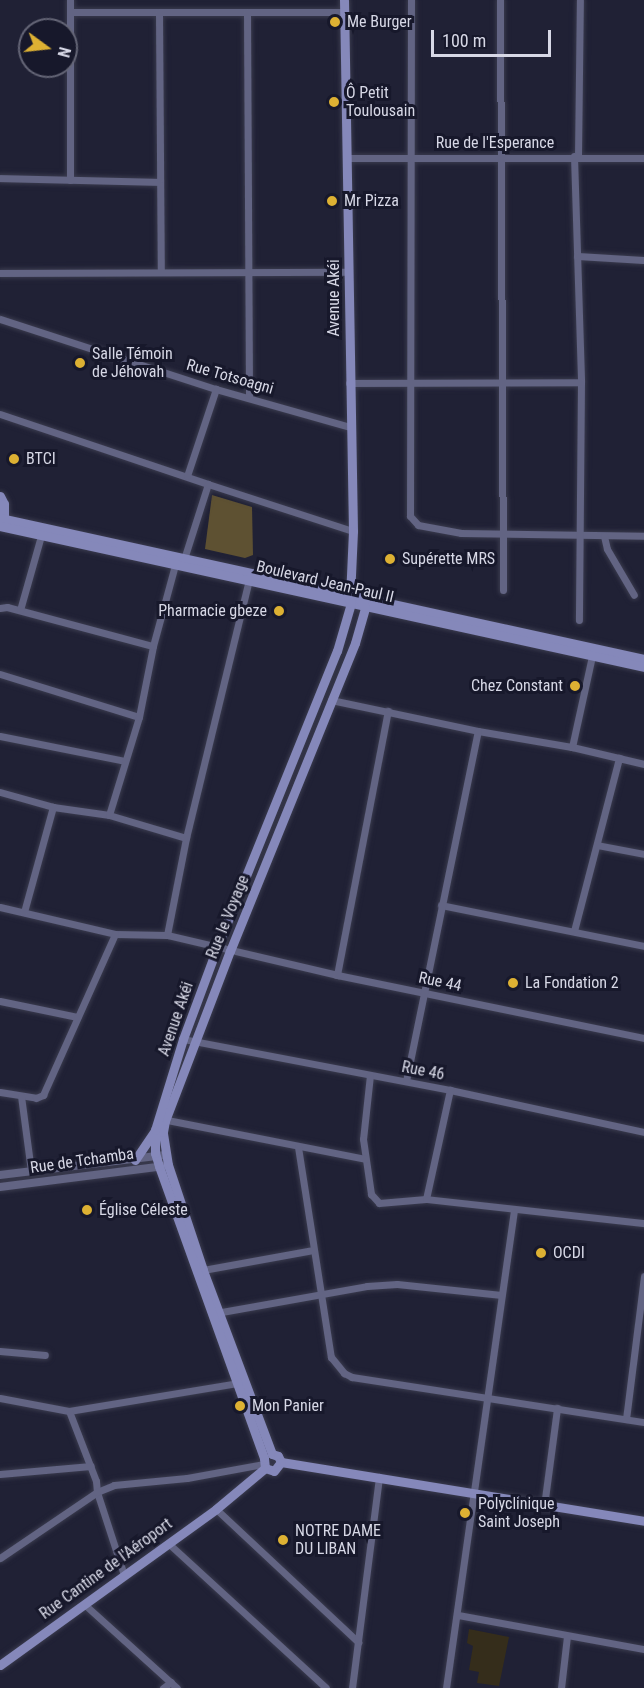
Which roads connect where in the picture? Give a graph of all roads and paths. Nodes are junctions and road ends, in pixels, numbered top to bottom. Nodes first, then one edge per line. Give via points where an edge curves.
1 (70, 0) edge
2 (344, 0) edge
3 (411, 0) edge
4 (500, 0) edge
5 (580, 0) edge
6 (70, 12) junction
7 (159, 12) junction
8 (247, 12) junction
9 (344, 12) junction
10 (576, 156) junction
11 (409, 157) junction
12 (501, 157) junction
13 (347, 158) junction
14 (644, 158) edge
15 (0, 178) edge
16 (69, 180) junction
17 (159, 182) junction
18 (577, 256) junction
19 (644, 260) edge
20 (249, 271) junction
21 (161, 272) junction
22 (349, 272) junction
23 (0, 273) edge
24 (0, 320) edge
25 (410, 382) junction
26 (502, 382) junction
27 (581, 382) junction
28 (350, 383) junction
29 (216, 389) junction
30 (249, 396) junction
31 (0, 414) edge
32 (350, 427) junction
33 (187, 477) junction
34 (208, 484) junction
35 (0, 496) edge
36 (1, 521) edge
37 (353, 531) junction
38 (504, 534) junction
39 (41, 536) junction
40 (582, 536) junction
41 (604, 536) junction
42 (644, 536) edge
43 (184, 559) junction
44 (175, 565) junction
45 (249, 580) junction
46 (503, 590) dead end
47 (634, 594) dead end
48 (355, 600) junction
49 (0, 608) edge
50 (20, 610) junction
51 (579, 620) dead end
52 (153, 646) junction
53 (592, 656) junction
54 (644, 659) edge
55 (644, 667) edge
56 (0, 674) edge
57 (331, 700) junction
58 (388, 711) junction
59 (139, 717) junction
60 (478, 731) junction
61 (0, 736) edge
62 (572, 747) junction
63 (619, 758) junction
64 (125, 761) junction
65 (644, 764) edge
66 (0, 792) edge
67 (53, 807) junction
68 (109, 815) junction
69 (186, 838) junction
70 (597, 844) junction
71 (644, 854) edge
72 (441, 905) junction
73 (0, 907) edge
74 (24, 912) junction
75 (574, 931) junction
76 (115, 934) junction
77 (167, 935) junction
78 (218, 945) junction
79 (644, 946) edge
80 (230, 951) junction
81 (337, 975) junction
82 (424, 993) junction
83 (0, 1001) edge
84 (77, 1017) junction
85 (644, 1038) edge
86 (183, 1040) junction
87 (195, 1042) junction
88 (370, 1075) junction
89 (406, 1081) junction
90 (450, 1090) junction
91 (0, 1092) edge
92 (21, 1096) junction
93 (162, 1119) junction
94 (156, 1130) junction
95 (644, 1132) edge
96 (298, 1148) junction
97 (365, 1159) junction
98 (135, 1160) junction
99 (162, 1161) junction
100 (31, 1171) junction
101 (0, 1175) edge
102 (0, 1187) edge
103 (426, 1199) junction
104 (514, 1210) junction
105 (644, 1223) edge
106 (313, 1250) junction
107 (203, 1270) junction
108 (644, 1276) edge
109 (320, 1294) junction
110 (501, 1295) junction
111 (214, 1313) junction
112 (0, 1351) edge
113 (45, 1355) dead end
114 (241, 1382) junction
115 (487, 1397) junction
116 (0, 1398) edge
117 (557, 1408) junction
118 (69, 1411) junction
119 (626, 1419) junction
120 (644, 1422) edge
121 (266, 1461) junction
122 (280, 1462) junction
123 (91, 1466) junction
124 (0, 1474) edge
125 (379, 1478) junction
126 (97, 1492) junction
127 (473, 1493) junction
128 (543, 1506) junction
129 (216, 1509) junction
130 (644, 1521) edge
131 (168, 1543) junction
132 (0, 1558) edge
133 (124, 1575) junction
134 (84, 1604) junction
135 (458, 1615) junction
136 (567, 1636) junction
137 (358, 1642) junction
138 (644, 1649) edge
139 (0, 1665) edge
140 (171, 1682) junction
141 (163, 1688) edge
142 (177, 1688) edge
143 (326, 1688) edge
144 (352, 1688) edge
145 (446, 1688) edge
146 (561, 1688) edge

1 - 6 street
2 - 9 main road, Avenue Akéi
3 - 11 street
4 - 12 street
5 - 10 street
6 - 7 street
6 - 16 street
7 - 8 street
7 - 17 street
8 - 9 street
8 - 20 street
9 - 13 main road, Avenue Akéi
10 - 12 street, Rue de l'Esperance
10 - 14 street, Rue de l'Esperance
10 - 18 street
11 - 12 street, Rue de l'Esperance
11 - 13 street, Rue de l'Esperance
11 - 25 street
12 - 26 street
13 - 22 main road, Avenue Akéi
15 - 16 street
16 - 17 street
17 - 21 street
18 - 19 street
18 - 27 street
20 - 21 street
20 - 22 street
20 - 30 street
21 - 23 street
22 - 28 main road, Avenue Akéi
24 - 29 street, Rue Totsoagni
25 - 26 street
25 - 28 street
25 - 38 street via 413,521 461,534
26 - 27 street
26 - 38 street
27 - 40 street
28 - 32 main road, Avenue Akéi
29 - 30 street, Rue Totsoagni
29 - 33 street
30 - 32 street, Rue Totsoagni
31 - 33 street
32 - 37 main road, Avenue Akéi
33 - 34 street
34 - 37 street
34 - 43 street
35 - 36 main road via 4,504
36 - 39 main road, Boulevard Jean-Paul II
36 - 43 main road, Boulevard Jean-Paul II
37 - 48 main road, Avenue Akéi
38 - 40 street
38 - 46 street
39 - 44 main road, Boulevard Jean-Paul II
39 - 50 street
40 - 41 street
40 - 51 street
41 - 42 street
41 - 47 street via 607,549
43 - 48 main road, Boulevard Jean-Paul II
44 - 45 main road, Boulevard Jean-Paul II
44 - 52 street
45 - 48 main road, Boulevard Jean-Paul II
45 - 69 street
48 - 53 main road, Boulevard Jean-Paul II
48 - 54 main road, Boulevard Jean-Paul II
48 - 57 main road, Rue le Voyage via 355,643
48 - 78 main road, Avenue Akéi
49 - 50 street
50 - 52 street
52 - 59 street
53 - 55 main road, Boulevard Jean-Paul II
53 - 62 street
56 - 59 street
57 - 58 street
57 - 80 main road, Rue le Voyage
58 - 60 street
58 - 81 street
59 - 64 street
60 - 62 street
60 - 72 street
61 - 64 street
62 - 63 street
63 - 65 street
63 - 70 street
64 - 68 street
66 - 67 street
67 - 68 street
67 - 74 street
68 - 69 street
69 - 77 street
70 - 71 street
70 - 75 street
72 - 75 street
72 - 82 street
73 - 74 street, Rue 44
74 - 76 street, Rue 44
75 - 79 street
76 - 77 street, Rue 44
76 - 84 street
77 - 78 street, Rue 44
78 - 80 street, Rue 44
78 - 86 main road, Avenue Akéi
80 - 81 street, Rue 44
80 - 87 main road, Rue le Voyage
81 - 82 street, Rue 44
82 - 85 street, Rue 44
82 - 89 street
83 - 84 street
84 - 92 street via 43,1095
86 - 87 street, Rue 46
86 - 93 main road, Avenue Akéi
87 - 88 street, Rue 46
87 - 93 main road, Rue le Voyage
88 - 89 street, Rue 46
88 - 97 street via 364,1119
89 - 90 street, Rue 46
90 - 95 street, Rue 46
90 - 103 street
91 - 92 street
92 - 100 street
93 - 94 main road, Avenue Akéi
93 - 96 street
93 - 99 main road, Rue le Voyage
94 - 98 main road
94 - 99 main road, Avenue Akéi
96 - 97 street
96 - 106 street
97 - 103 street via 374,1200 385,1204
98 - 99 street, Rue de Tchamba
98 - 100 street, Rue de Tchamba
99 - 102 street, Rue de Tchamba
99 - 107 main road, Rue le Voyage
99 - 111 main road, Avenue Akéi
100 - 101 street, Rue de Tchamba
103 - 104 street
104 - 105 street
104 - 110 street
106 - 107 street
106 - 109 street
107 - 111 main road, Rue le Voyage
108 - 119 street
109 - 110 street via 397,1284
109 - 111 street
109 - 115 street via 331,1357 344,1373
110 - 115 street
111 - 114 main road, Rue le Voyage
112 - 113 street
114 - 118 street
114 - 121 main road, Rue le Voyage
115 - 117 street
115 - 127 street
116 - 118 street
117 - 119 street
117 - 128 street
118 - 123 street
119 - 120 street
121 - 122 main road via 278,1456
121 - 122 main road, Rue Cantine de l'Aéroport via 274,1471
121 - 126 street via 187,1478 114,1485
121 - 129 main road, Rue Cantine de l'Aéroport
122 - 125 main road
123 - 124 street
123 - 126 street
125 - 127 main road
125 - 137 street
126 - 132 street
126 - 133 street
127 - 128 main road
127 - 135 street
128 - 130 main road
129 - 131 main road, Rue Cantine de l'Aéroport
129 - 137 street
131 - 133 main road, Rue Cantine de l'Aéroport
131 - 143 street
133 - 134 main road, Rue Cantine de l'Aéroport
134 - 139 main road, Rue Cantine de l'Aéroport
134 - 140 street
135 - 136 street
135 - 145 street
136 - 138 street
136 - 146 street
137 - 144 street
140 - 141 street
140 - 142 street

